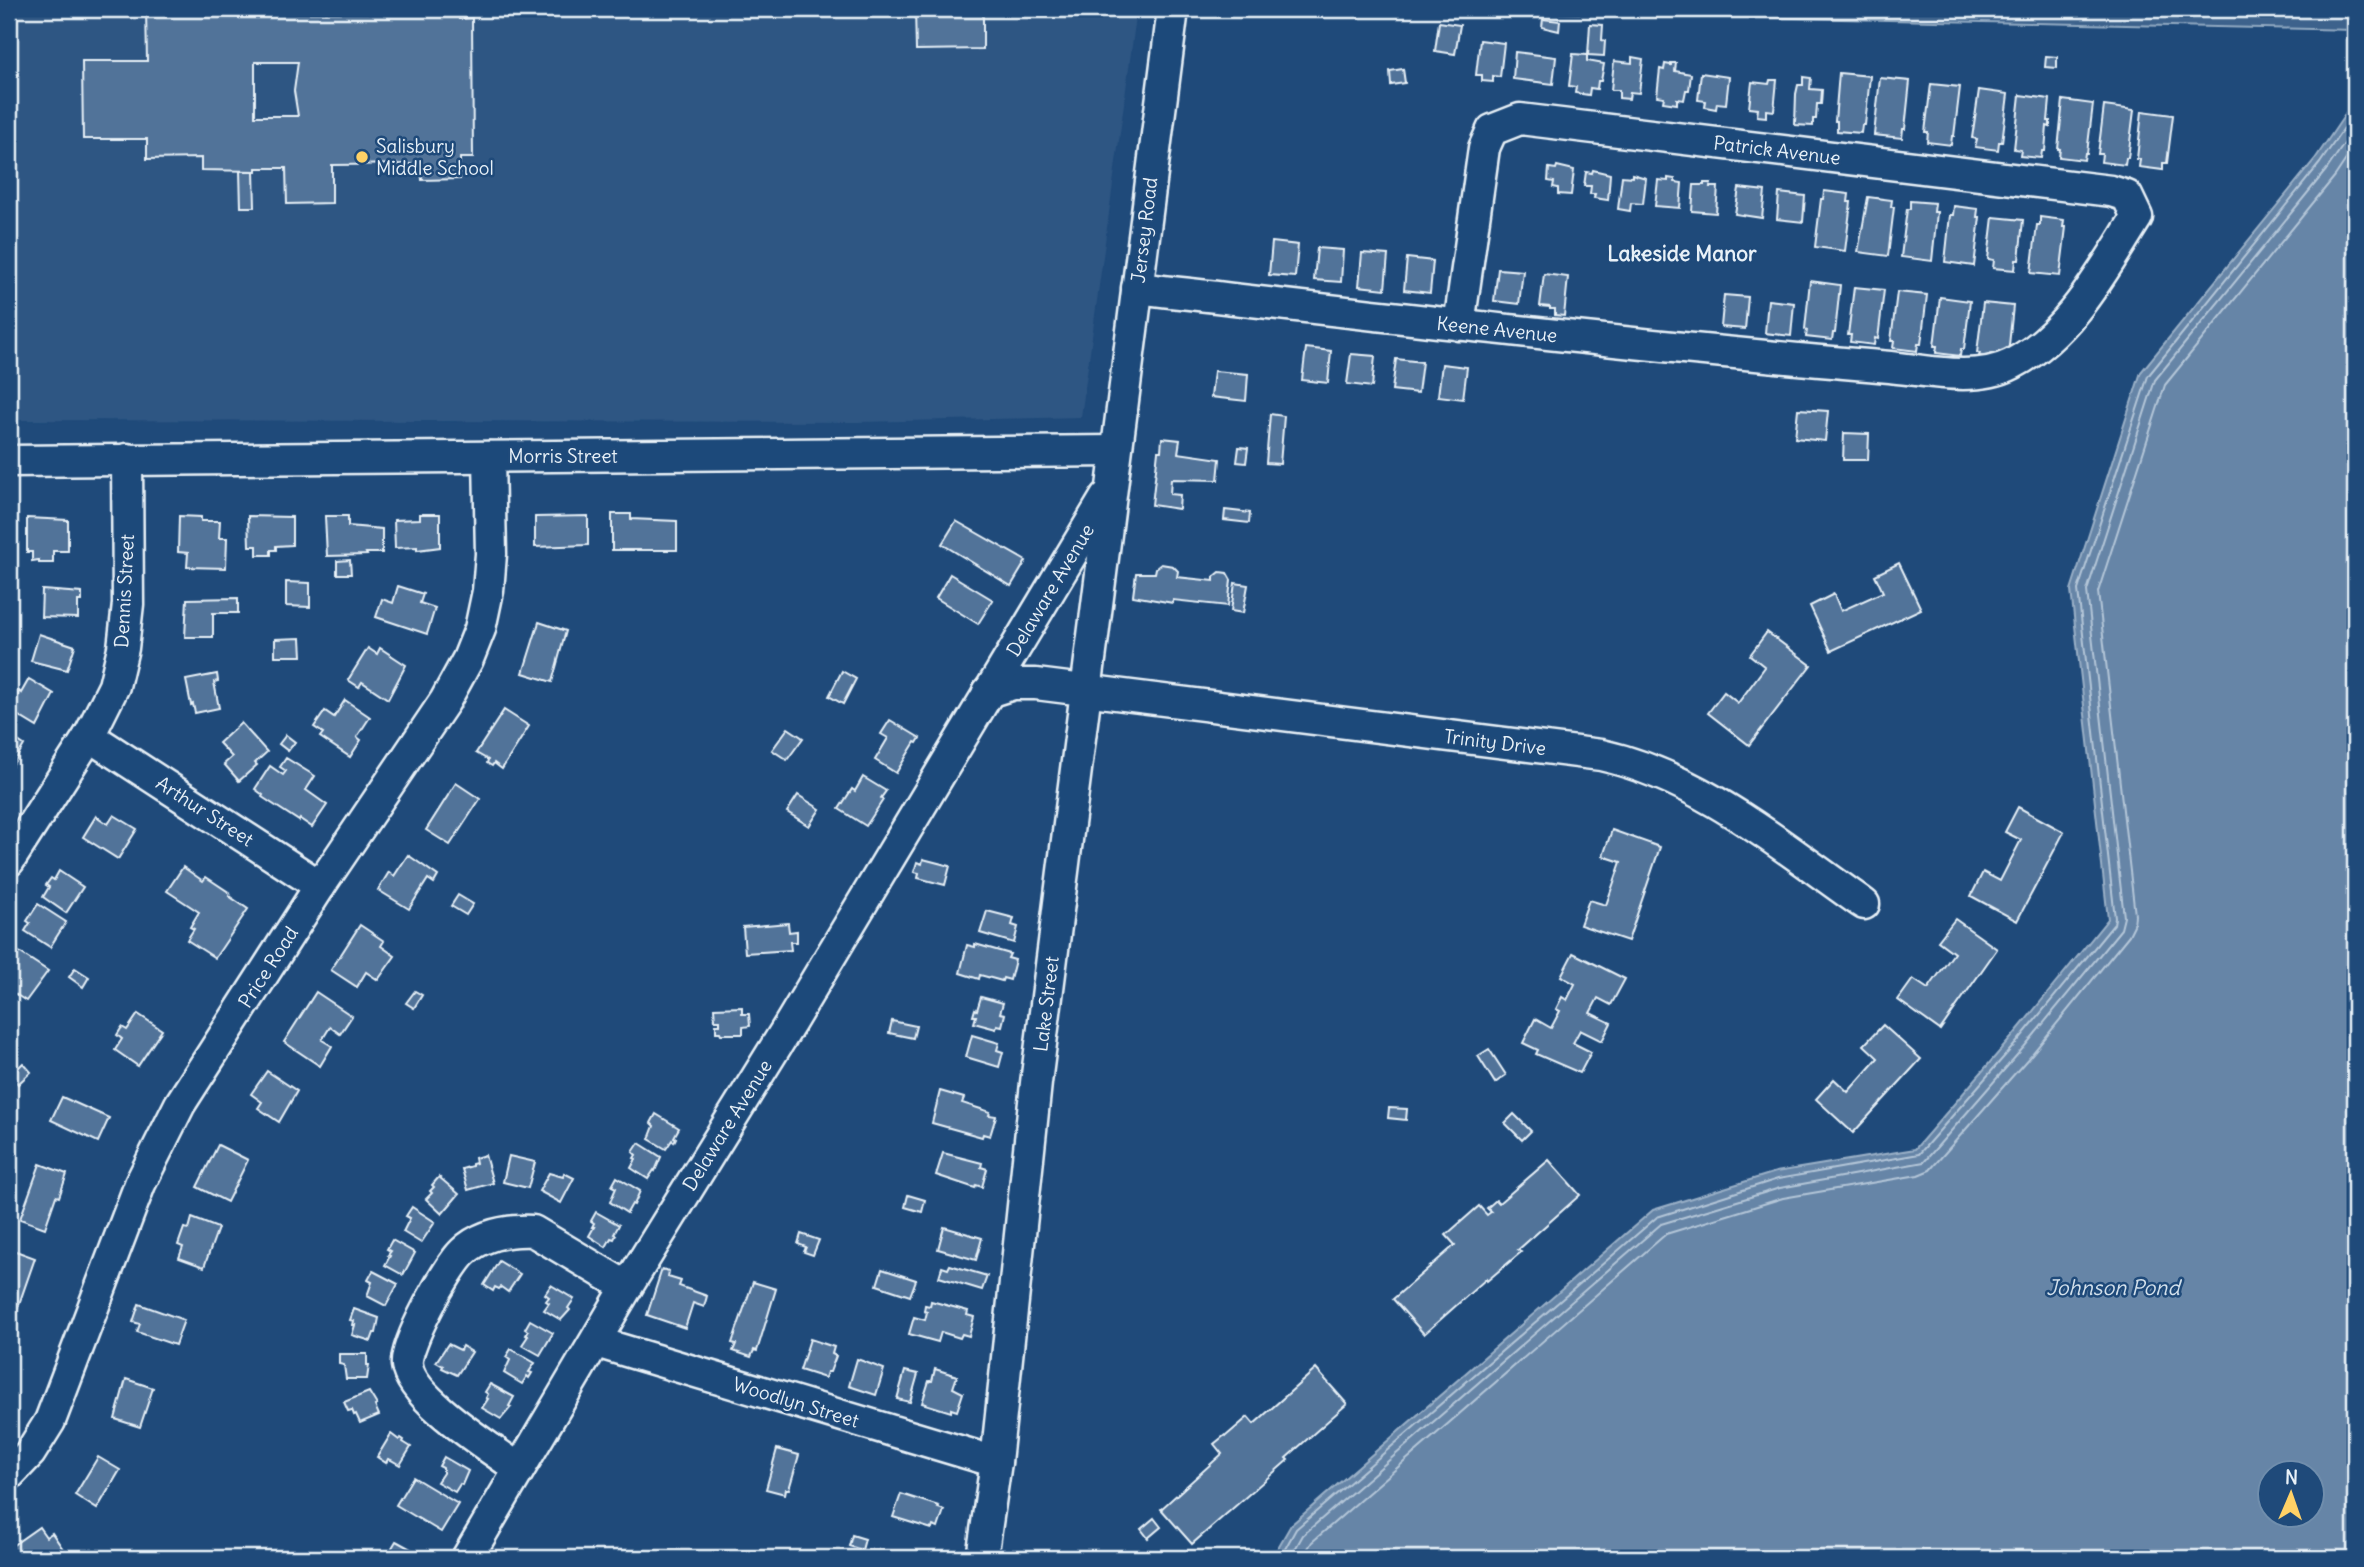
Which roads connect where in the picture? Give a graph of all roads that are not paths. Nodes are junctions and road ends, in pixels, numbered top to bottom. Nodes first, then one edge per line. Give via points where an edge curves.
1 (1173, 9) edge
2 (2127, 196) joint
3 (1137, 288) junction
4 (1459, 325) junction
5 (1116, 451) junction
6 (489, 457) junction
7 (127, 459) junction
8 (9, 461) edge
9 (1111, 488) junction
10 (1087, 691) junction
11 (988, 692) junction
12 (89, 736) junction
13 (9, 861) edge
14 (320, 886) junction
15 (1864, 904) dead end
16 (627, 1287) junction
17 (596, 1342) junction
18 (996, 1462) junction
19 (519, 1468) junction
20 (9, 1475) edge
21 (467, 1558) edge
22 (982, 1558) edge

1 - 3 street, Jersey Road
2 - 4 street, Keene Avenue via 2137,217 2086,297 2043,343 2011,365 1977,373
2 - 4 street, Patrick Avenue via 1520,119 1492,130 1484,148
3 - 4 street, Keene Avenue
3 - 5 street, Jersey Road
5 - 6 street, Morris Street
5 - 9 street, Lake Street
6 - 7 street, Morris Street
6 - 14 street, Price Road via 491,554 480,629 445,701
7 - 8 street, Morris Street
7 - 12 street, Dennis Street via 123,648 114,686
9 - 10 street, Lake Street
9 - 11 street, Delaware Avenue
10 - 11 street, Delaware Avenue via 1013,684
10 - 15 street, Trinity Drive via 1627,761 1678,781 1737,816
10 - 18 street, Lake Street via 1036,1083
11 - 16 street, Delaware Avenue
12 - 13 street, Dennis Street
12 - 14 street, Arthur Street
14 - 20 street, Price Road via 161,1139 50,1421
16 - 17 street, Delaware Avenue
16 - 19 street via 533,1231 515,1230 496,1233 463,1252 441,1284 411,1341 407,1366 430,1403
17 - 18 street, Woodlyn Street
17 - 19 street, Delaware Avenue
18 - 22 street, Lake Street
19 - 21 street, Delaware Avenue

